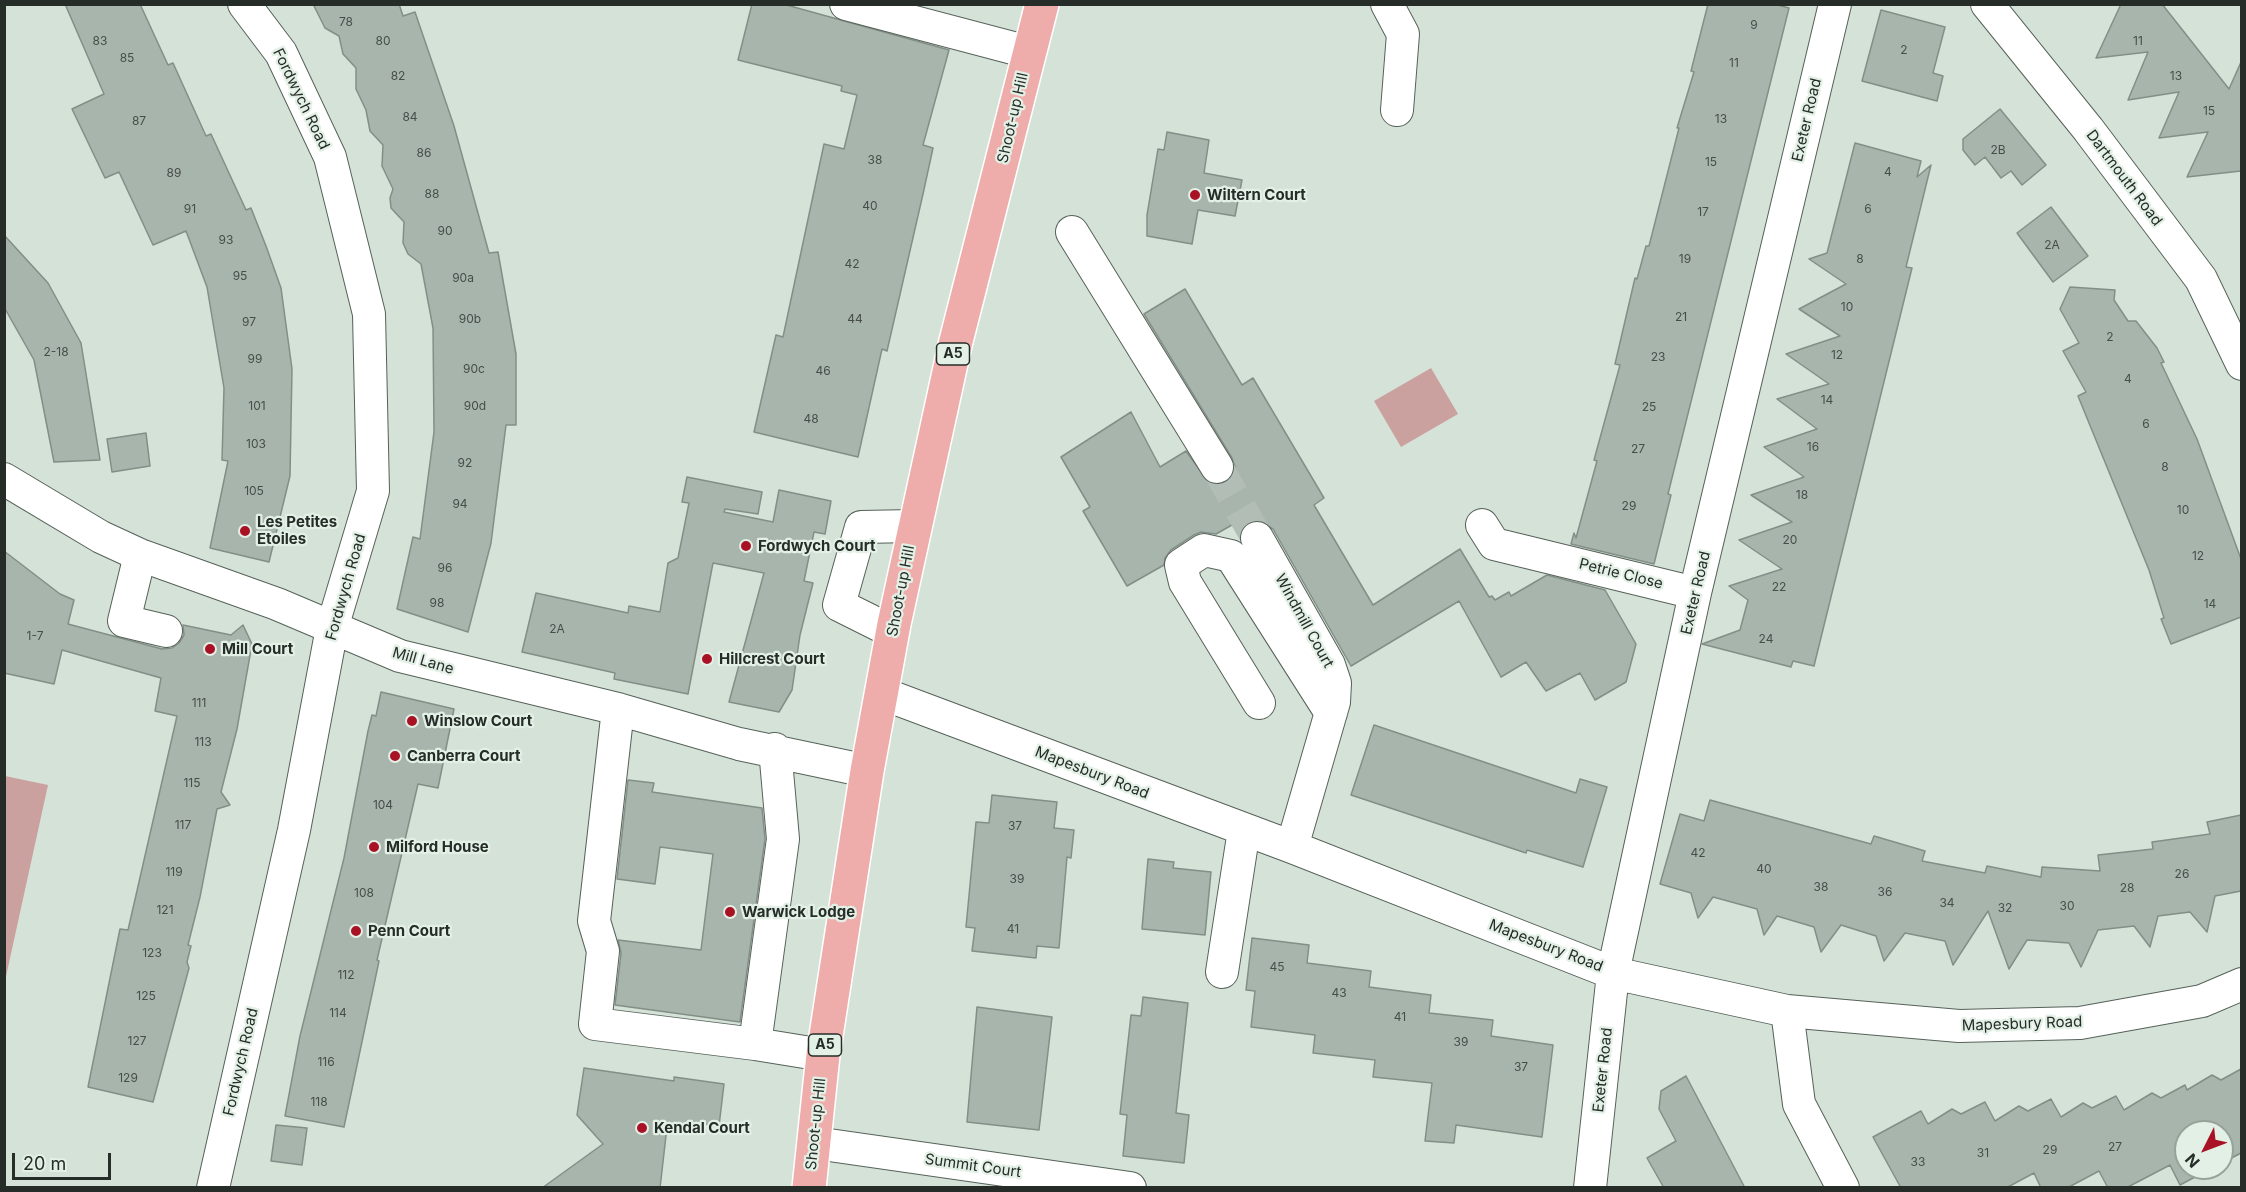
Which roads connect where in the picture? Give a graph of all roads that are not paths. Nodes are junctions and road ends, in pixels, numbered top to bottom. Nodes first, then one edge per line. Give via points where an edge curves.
1 (244, 4) edge
2 (846, 4) edge
3 (1042, 4) edge
4 (1387, 4) edge
5 (1835, 4) edge
6 (1987, 4) edge
7 (1028, 52) junction
8 (1398, 110) dead end
9 (1072, 232) dead end
10 (2241, 364) edge
11 (1217, 467) tunnel mouth
12 (4, 478) edge
13 (1482, 525) dead end
14 (914, 526) junction
15 (1257, 538) tunnel mouth
16 (140, 555) junction
17 (1695, 593) junction
18 (332, 628) junction
19 (166, 631) dead end
20 (892, 632) junction
21 (881, 693) junction
22 (1259, 704) dead end
23 (618, 710) junction
24 (1331, 713) junction
25 (775, 749) junction
26 (867, 771) junction
27 (1244, 830) junction
28 (1292, 847) junction
29 (1222, 972) dead end
30 (1613, 973) junction
31 (2241, 984) edge
32 (1787, 1011) junction
33 (756, 1044) junction
34 (823, 1055) junction
35 (815, 1143) junction
36 (213, 1188) edge
37 (809, 1188) edge
38 (1130, 1188) edge
39 (1590, 1188) edge
40 (1842, 1188) edge

1 - 18 street, Fordwych Road via 281,52 330,157 369,314 373,491
2 - 7 street
3 - 7 main road, Shoot-up Hill / A5
4 - 8 street via 1403,34
5 - 17 street, Exeter Road
6 - 10 street, Dartmouth Road via 2201,279
7 - 14 main road, Shoot-up Hill / A5
9 - 11 street
12 - 16 street, Mill Lane via 101,537
13 - 17 street, Petrie Close via 1494,544
14 - 20 main road, Shoot-up Hill / A5
14 - 20 street via 861,528 839,605
15 - 24 street, Windmill Court via 1329,665 1335,682
16 - 18 street, Mill Lane via 278,604
16 - 19 street via 124,621
17 - 30 street, Exeter Road
18 - 23 street, Mill Lane via 400,656
18 - 36 street, Fordwych Road via 294,830
20 - 21 main road, Shoot-up Hill / A5
21 - 26 main road, Shoot-up Hill / A5
21 - 27 street, Mapesbury Road
22 - 24 street via 1185,582 1181,565 1204,550 1231,556
23 - 25 street, Mill Lane via 739,744
23 - 33 street via 594,921 603,951 595,1024
24 - 28 street, Windmill Court
25 - 26 street, Mill Lane
25 - 33 street via 783,839
26 - 34 main road, Shoot-up Hill / A5
27 - 28 street, Mapesbury Road
27 - 29 street
28 - 30 street, Mapesbury Road
30 - 32 street, Mapesbury Road
30 - 39 street, Exeter Road
31 - 32 street, Mapesbury Road via 2202,1001 2080,1023 1959,1026
32 - 40 street via 1799,1104
33 - 34 street
34 - 35 main road, Shoot-up Hill / A5
35 - 37 main road, Shoot-up Hill / A5
35 - 38 street, Summit Court

